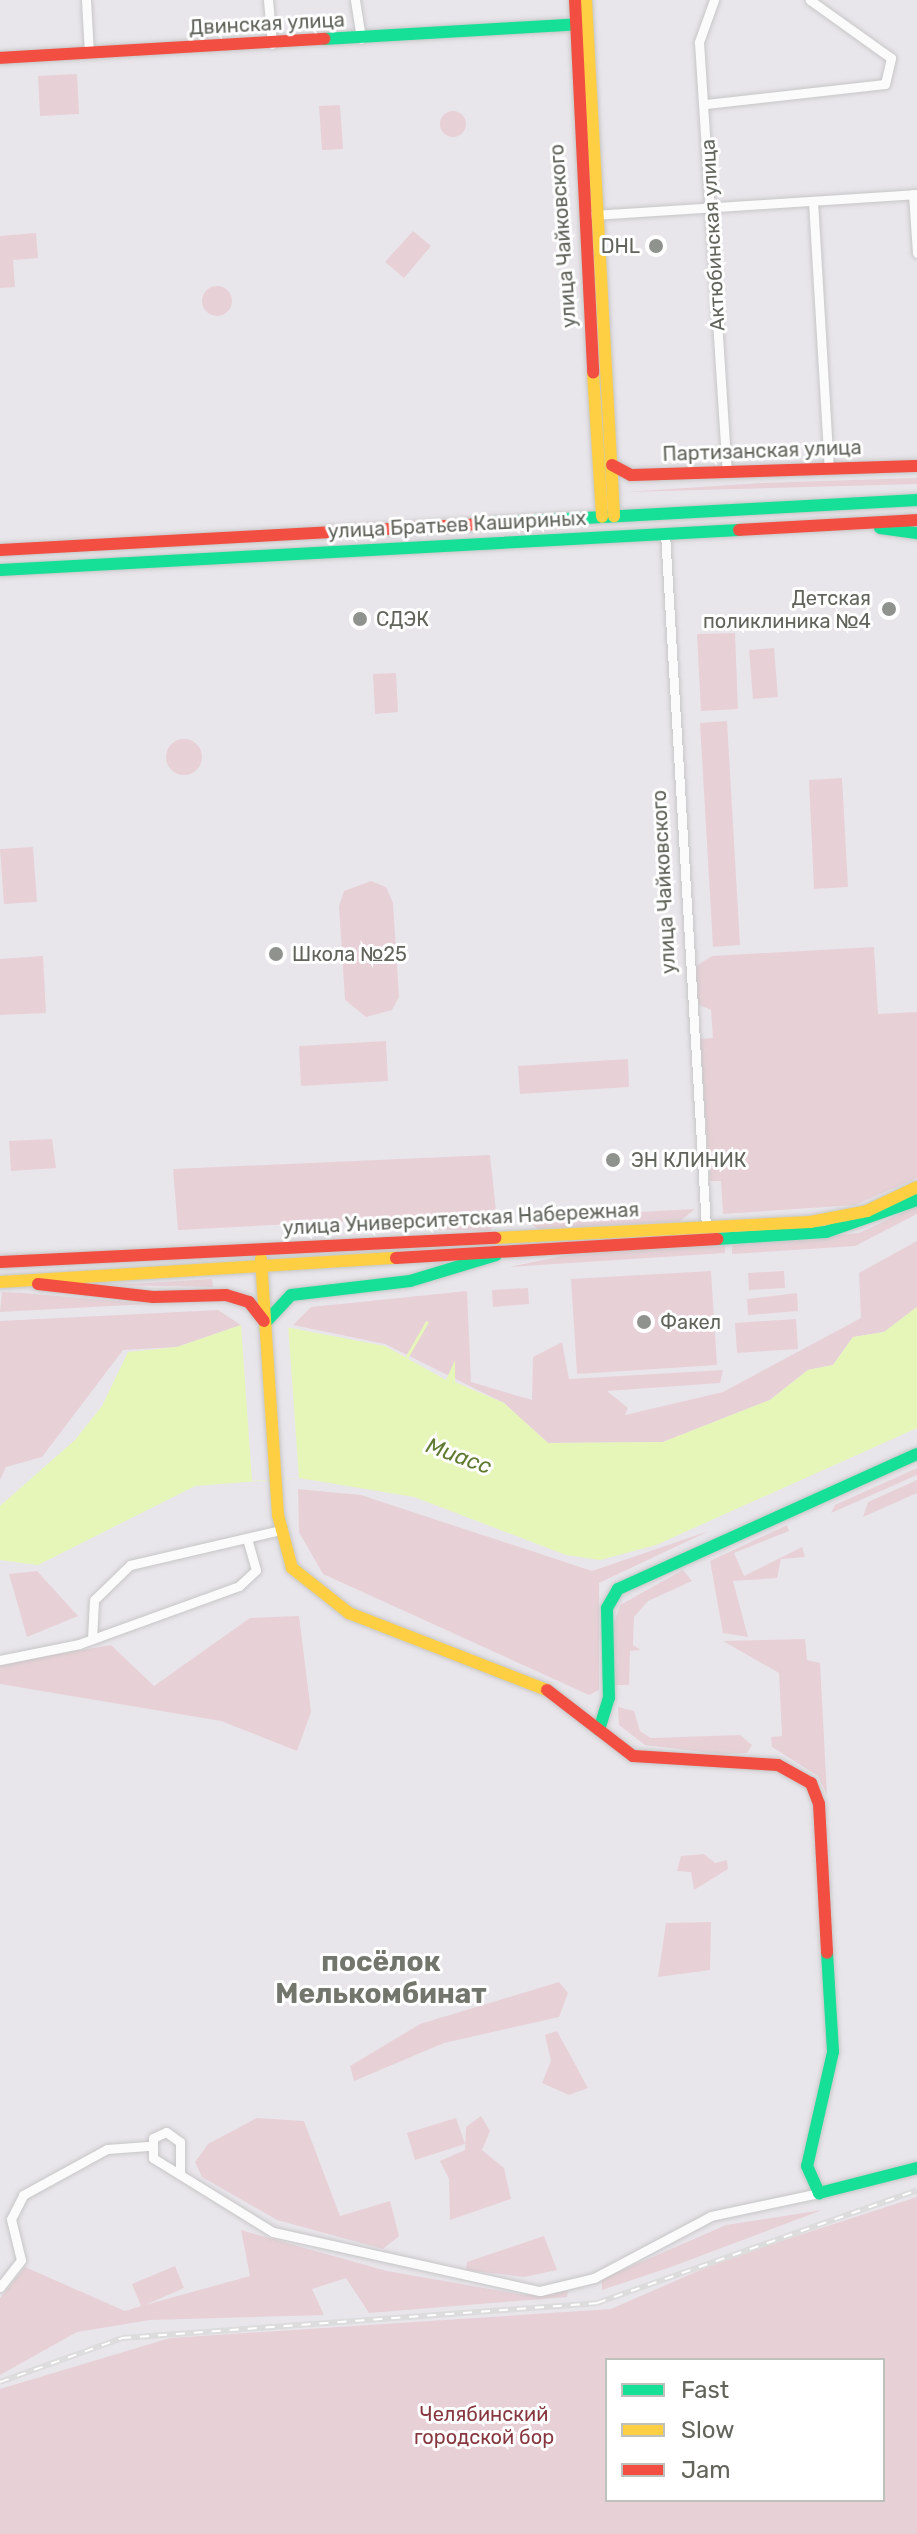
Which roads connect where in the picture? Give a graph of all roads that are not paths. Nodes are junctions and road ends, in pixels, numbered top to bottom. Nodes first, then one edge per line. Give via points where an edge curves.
1 (86, 0) edge
2 (268, 0) edge
3 (355, 0) edge
4 (575, 0) edge
5 (586, 0) edge
6 (714, 0) edge
7 (810, 0) edge
8 (577, 24) junction
9 (361, 39) junction
10 (272, 44) junction
11 (89, 53) junction
12 (0, 58) edge
13 (706, 104) junction
14 (915, 194) edge
15 (813, 201) junction
16 (712, 208) junction
17 (594, 215) junction
18 (917, 253) edge
19 (612, 465) junction
20 (917, 466) edge
21 (829, 468) junction
22 (727, 473) junction
23 (917, 500) edge
24 (608, 517) junction
25 (917, 520) edge
26 (844, 524) junction
27 (665, 533) junction
28 (917, 533) edge
29 (611, 536) junction
30 (0, 550) edge
31 (0, 570) edge
32 (917, 1187) edge
33 (917, 1200) edge
34 (706, 1228) junction
35 (260, 1248) junction
36 (509, 1251) junction
37 (0, 1262) edge
38 (262, 1268) junction
39 (19, 1281) junction
40 (0, 1282) edge
41 (265, 1323) junction
42 (917, 1454) edge
43 (280, 1530) junction
44 (247, 1538) junction
45 (92, 1639) junction
46 (0, 1660) edge
47 (599, 1730) junction
48 (148, 2146) junction
49 (917, 2168) edge
50 (180, 2174) junction
51 (819, 2193) junction
52 (0, 2287) edge

1 - 11 street
2 - 10 street
3 - 9 street
4 - 8 main road, улица Чайковского
5 - 8 main road, улица Чайковского
6 - 13 street, Актюбинская улица via 699,42
7 - 13 street via 891,58 885,84
8 - 9 main road, Двинская улица
8 - 17 main road, улица Чайковского
8 - 24 main road, улица Чайковского
9 - 10 main road, Двинская улица
10 - 11 main road, Двинская улица
11 - 12 main road, Двинская улица
13 - 16 street, Актюбинская улица
14 - 15 street
14 - 18 street
15 - 16 street
15 - 21 street
16 - 17 street
16 - 22 street, Актюбинская улица
17 - 19 main road, улица Чайковского
19 - 22 main road, Партизанская улица via 631,475
19 - 24 main road, улица Чайковского
20 - 21 main road, Партизанская улица
21 - 22 main road, Партизанская улица
23 - 24 main road, улица Братьев Кашириных
24 - 29 main road
24 - 30 main road, улица Братьев Кашириных
25 - 26 main road, улица Братьев Кашириных
26 - 27 main road, улица Братьев Кашириных
26 - 28 main road
27 - 29 main road, улица Братьев Кашириных
27 - 34 street, улица Чайковского
29 - 31 main road, улица Братьев Кашириных
32 - 34 main road, улица Университетская Набережная via 832,1219
33 - 36 main road, улица Университетская Набережная via 826,1232
34 - 35 main road, улица Университетская Набережная
35 - 37 main road, улица Университетская Набережная
35 - 38 main road
36 - 38 main road, улица Университетская Набережная
36 - 41 main road via 410,1281 291,1295
38 - 39 main road, улица Университетская Набережная
38 - 41 main road
39 - 40 main road, улица Университетская Набережная
39 - 41 main road via 153,1297 226,1295 249,1302
41 - 43 main road
42 - 47 main road via 618,1589 607,1608 609,1698
43 - 44 street
43 - 47 main road via 292,1568 333,1605 544,1688
44 - 45 street via 130,1565 94,1600
44 - 45 street via 253,1577
45 - 46 street
47 - 51 main road via 642,1760 778,1765 817,1793 833,2052 807,2155
48 - 50 street via 153,2158
48 - 50 street via 162,2133 176,2136
48 - 52 street via 107,2149 23,2195 11,2219 21,2260
49 - 51 main road
50 - 51 street via 273,2232 540,2291 594,2278 711,2216

